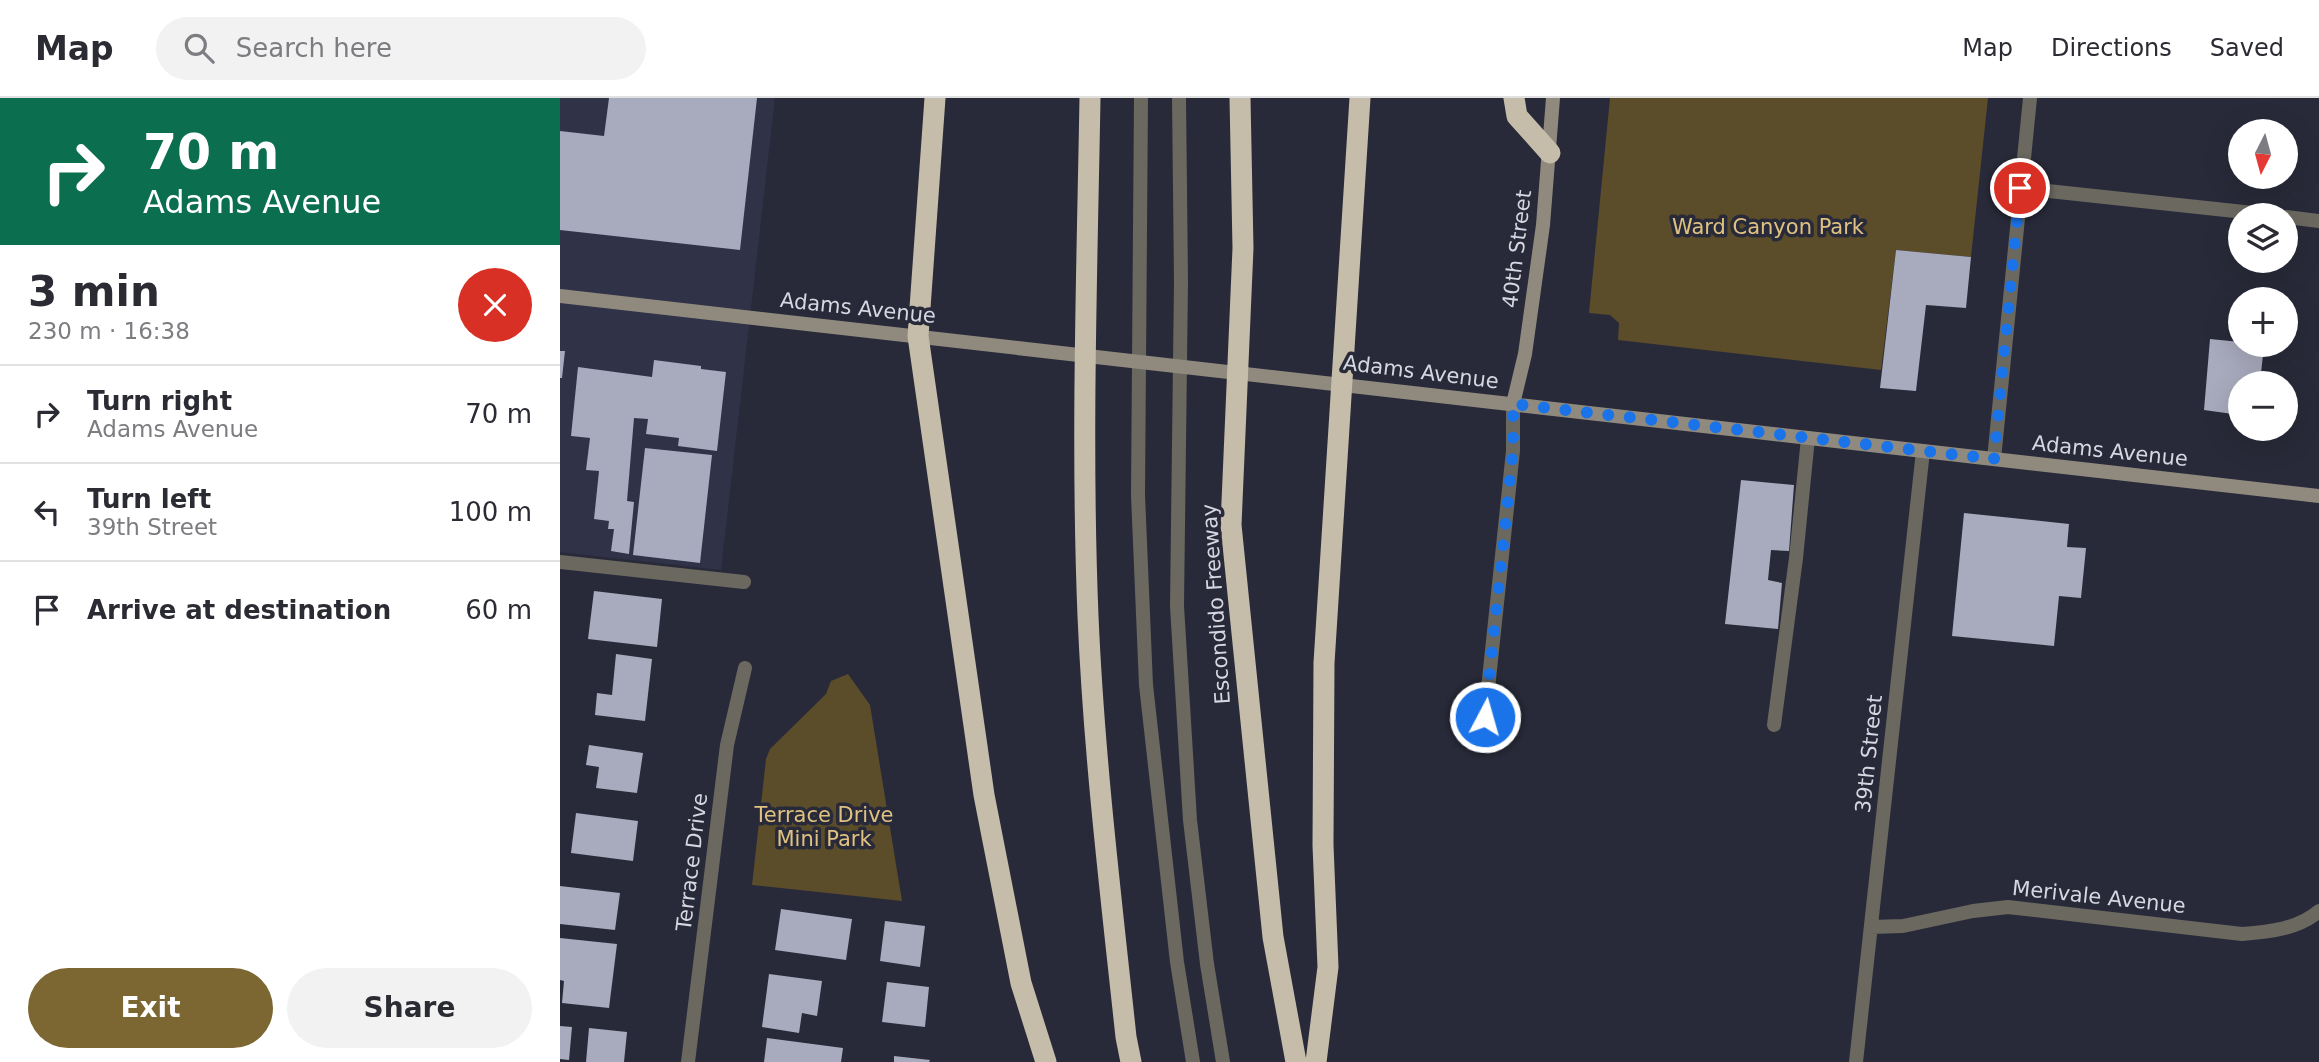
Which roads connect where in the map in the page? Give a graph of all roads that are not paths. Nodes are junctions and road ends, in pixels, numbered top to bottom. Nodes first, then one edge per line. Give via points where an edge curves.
1 (935, 98) edge
2 (1090, 98) edge
3 (1141, 98) edge
4 (1179, 98) edge
5 (1240, 98) edge
6 (1360, 98) edge
7 (1514, 98) edge
8 (1553, 98) edge
9 (2030, 98) edge
10 (1549, 153) junction
11 (2020, 188) junction
12 (2228, 210) edge
13 (2298, 218) edge
14 (2319, 221) edge
15 (560, 296) edge
16 (918, 336) junction
17 (1513, 404) junction
18 (1808, 438) junction
19 (1923, 451) junction
20 (1994, 459) junction
21 (2319, 496) edge
22 (560, 562) edge
23 (744, 582) dead end
24 (745, 668) dead end
25 (1485, 717) dead end
26 (1774, 725) dead end
27 (2319, 911) edge
28 (1871, 927) junction
29 (688, 1062) edge
30 (1046, 1062) edge
31 (1131, 1062) edge
32 (1192, 1062) edge
33 (1223, 1062) edge
34 (1296, 1062) edge
35 (1316, 1062) edge
36 (1856, 1062) edge

1 - 16 highway
2 - 31 highway via 1085,410 1088,615 1099,786
3 - 32 street via 1139,495 1146,684
4 - 33 street via 1177,606 1190,820
5 - 34 highway, Escondido Freeway via 1243,248 1231,525 1273,937
6 - 35 highway via 1324,663 1328,967
7 - 10 highway via 1517,116
8 - 10 main road, 40th Street
9 - 11 street
10 - 17 main road, 40th Street via 1527,341
11 - 12 street
11 - 20 street
13 - 14 street
15 - 16 main road, Adams Avenue
16 - 17 main road, Adams Avenue
16 - 30 highway via 984,795 1021,983
17 - 18 main road, Adams Avenue
17 - 25 street via 1513,451
18 - 19 main road, Adams Avenue
18 - 26 street
19 - 20 main road, Adams Avenue
19 - 28 street, 39th Street
20 - 21 main road, Adams Avenue
22 - 23 street
24 - 29 street, Terrace Drive via 727,745
27 - 28 street, Merivale Avenue via 2276,932 2242,934 2008,907 1903,926
28 - 36 street, 39th Street

